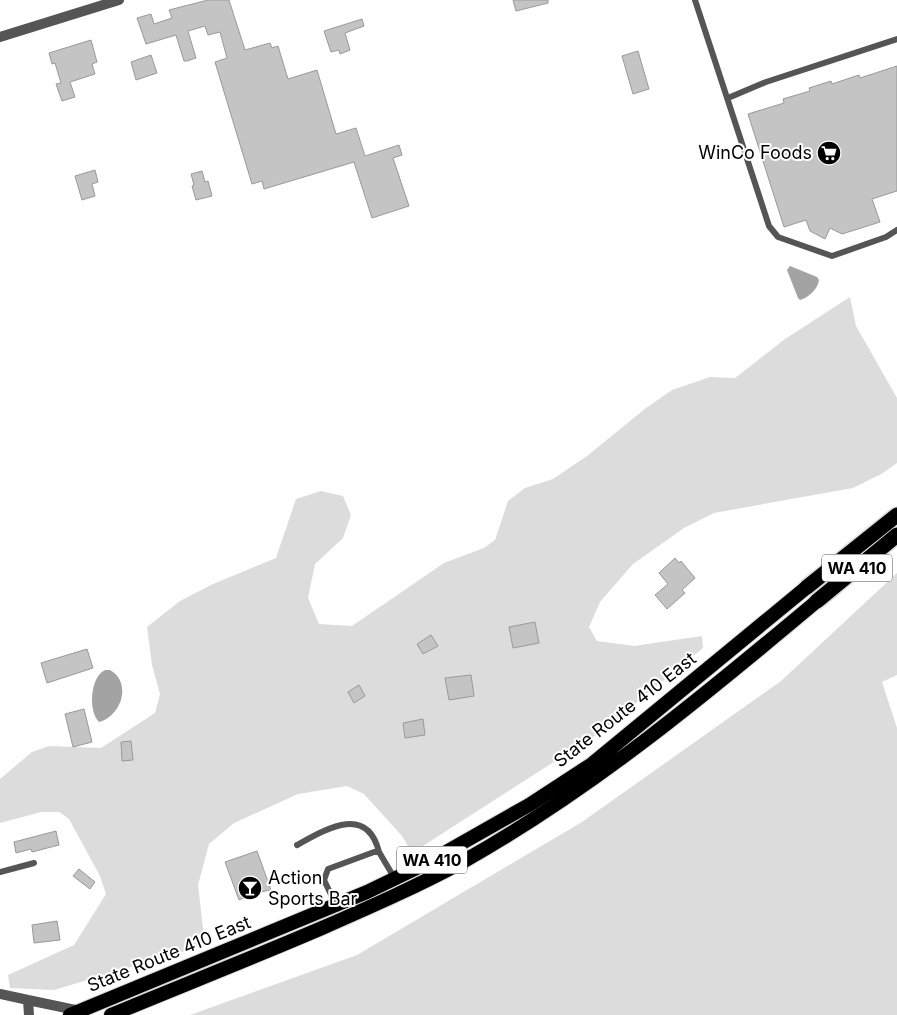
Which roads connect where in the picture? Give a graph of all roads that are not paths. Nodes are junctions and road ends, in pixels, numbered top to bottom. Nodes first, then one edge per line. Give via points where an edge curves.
1 (119, 0) edge
2 (696, 0) edge
3 (0, 37) edge
4 (897, 39) edge
5 (728, 98) junction
6 (897, 230) edge
7 (897, 508) edge
8 (897, 515) edge
9 (875, 532) junction
10 (897, 535) edge
11 (807, 587) joint
12 (817, 601) joint
13 (297, 845) dead end
14 (379, 852) junction
15 (34, 863) dead end
16 (0, 872) edge
17 (395, 879) junction
18 (336, 905) junction
19 (0, 994) edge
20 (28, 1000) junction
21 (75, 1013) edge
22 (28, 1015) edge
23 (111, 1015) edge

1 - 3 street
2 - 5 lane
4 - 5 lane via 784,75
5 - 6 lane via 769,226 778,237 832,256
7 - 9 highway
8 - 9 highway, WA 410
9 - 11 highway, WA 410
10 - 12 highway, WA 410
11 - 17 highway, State Route 410 East / WA 410 via 592,764 529,805
12 - 23 highway, State Route 410 East / WA 410 via 616,763 492,845 367,908
13 - 14 lane via 330,828 353,824 373,834
14 - 17 lane
14 - 18 lane via 328,869 324,880
15 - 16 lane
17 - 18 highway, State Route 410 East / WA 410
18 - 21 highway, State Route 410 East / WA 410
19 - 20 street
20 - 21 street
20 - 22 street

